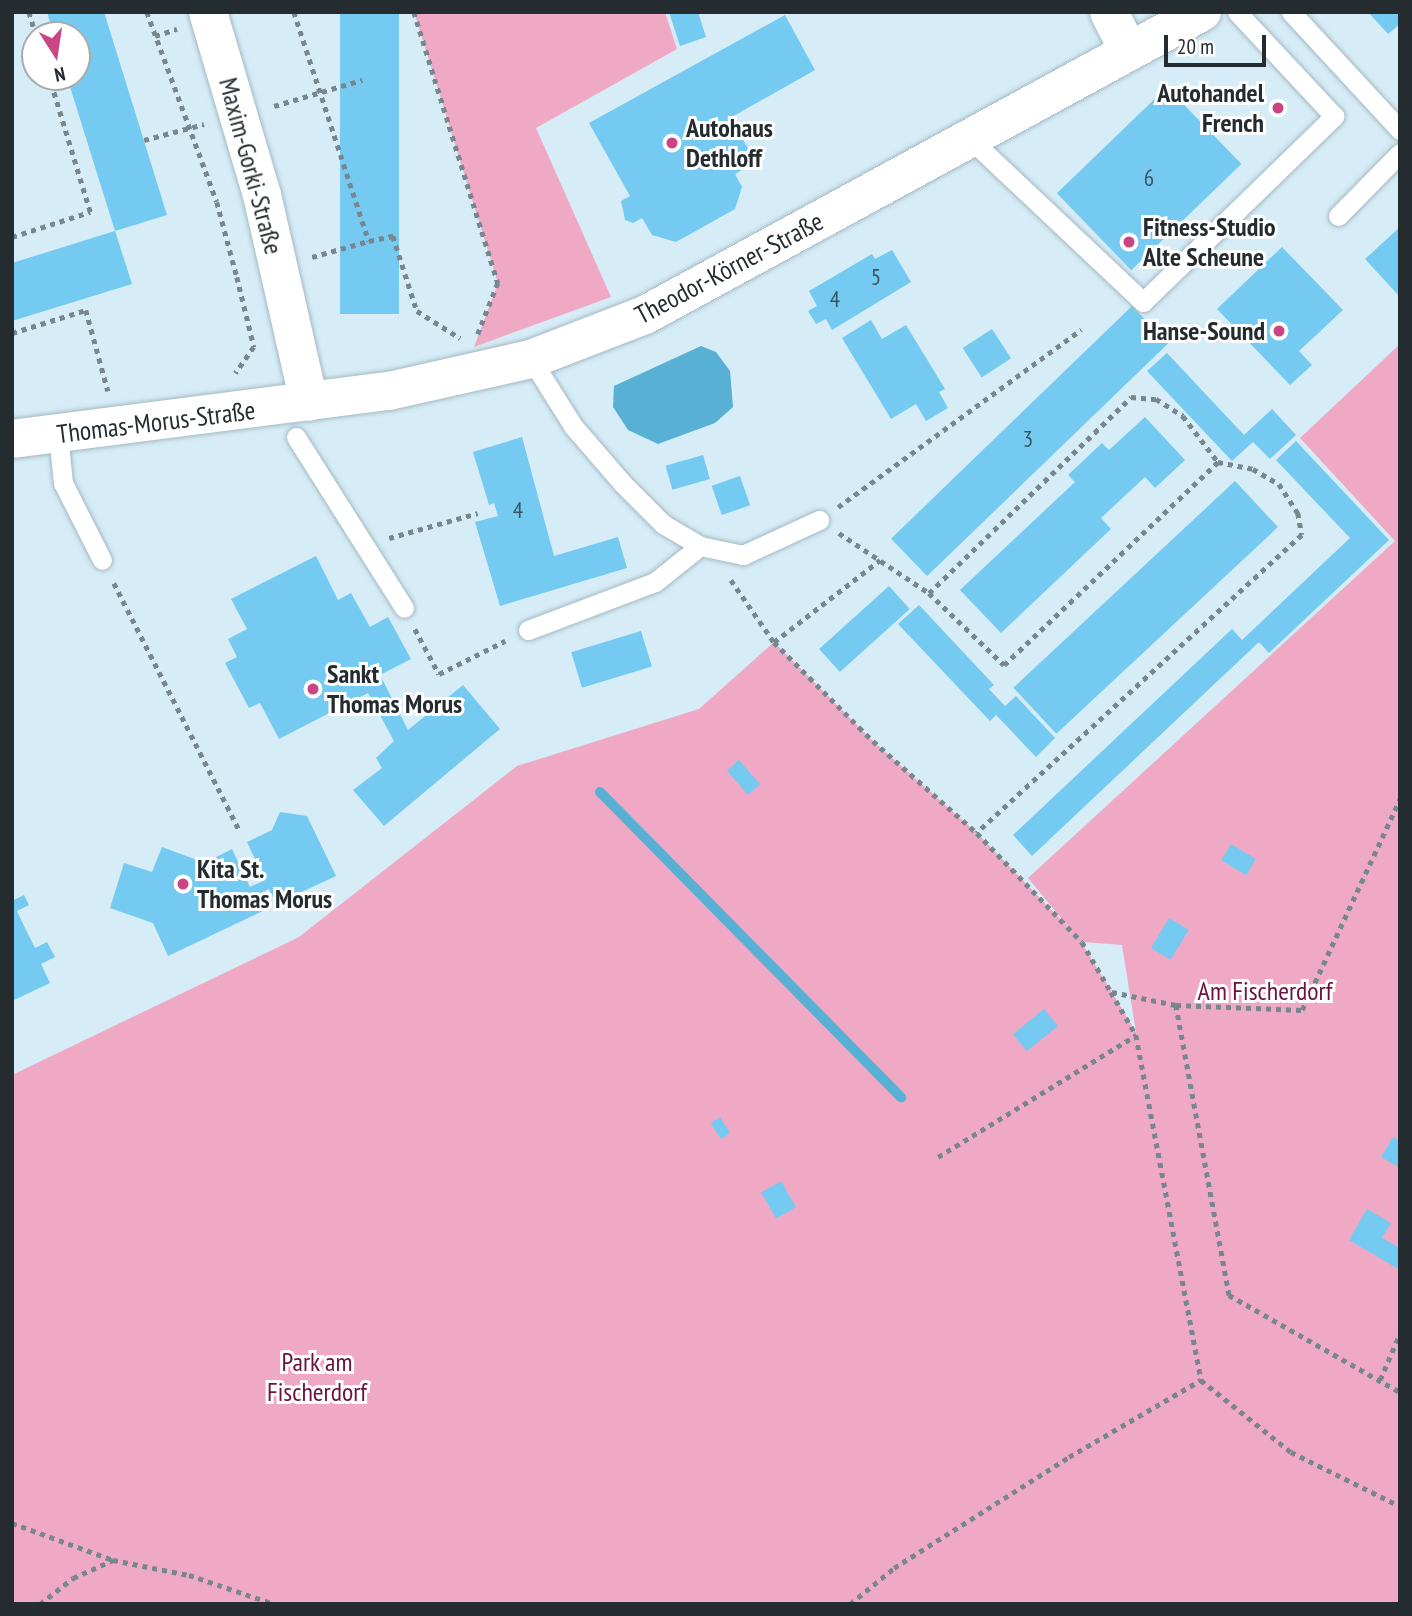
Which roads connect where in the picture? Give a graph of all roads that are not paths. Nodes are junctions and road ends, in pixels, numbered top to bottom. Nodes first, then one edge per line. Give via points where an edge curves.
1 (208, 12) edge
2 (1108, 12) edge
3 (1202, 12) edge
4 (1237, 12) edge
5 (1291, 12) edge
6 (1128, 50) junction
7 (1400, 131) edge
8 (967, 136) junction
9 (1400, 153) edge
10 (1338, 216) dead end
11 (531, 359) junction
12 (299, 412) junction
13 (58, 434) junction
14 (12, 439) edge
15 (819, 520) road end
16 (700, 546) junction
17 (102, 560) road end
18 (404, 608) road end
19 (528, 630) road end

1 - 12 street, Maxim-Gorki-Straße via 268,219 288,321 284,338
2 - 6 street
3 - 6 street, Theodor-Körner-Straße
4 - 8 lane via 1334,116 1143,302
5 - 7 lane
6 - 8 street, Theodor-Körner-Straße
8 - 11 street, Theodor-Körner-Straße via 654,310
9 - 10 lane
11 - 12 street, Theodor-Körner-Straße
11 - 16 lane via 573,426 623,484 663,524
12 - 13 street, Thomas-Morus-Straße
12 - 18 lane
13 - 14 street, Thomas-Morus-Straße
13 - 17 lane via 63,483
15 - 16 lane via 743,555
16 - 19 lane via 655,582

